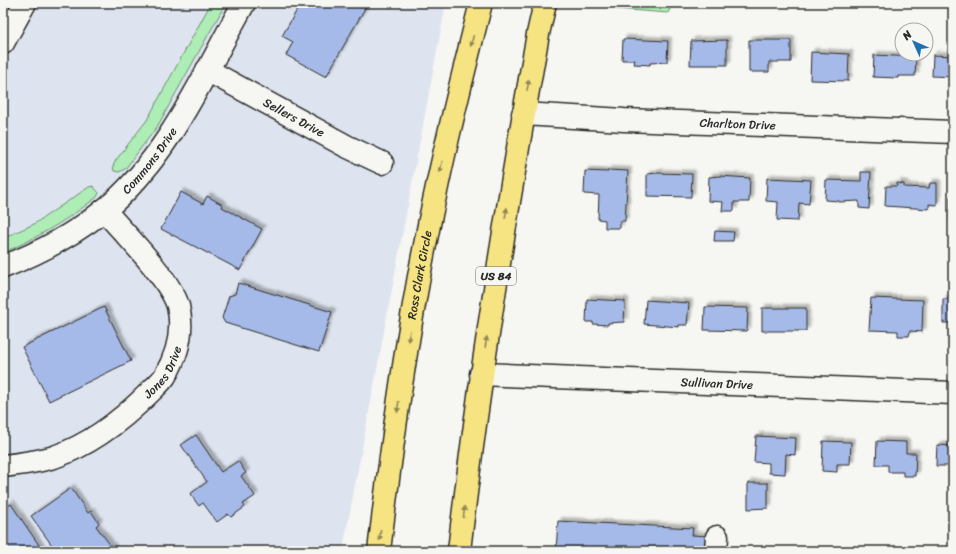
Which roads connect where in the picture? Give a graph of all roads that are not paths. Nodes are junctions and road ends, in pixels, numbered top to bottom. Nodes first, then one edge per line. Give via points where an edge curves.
1 (25, 3) edge
2 (244, 3) edge
3 (481, 3) edge
4 (545, 3) edge
5 (3, 43) edge
6 (207, 70) junction
7 (523, 114) junction
8 (953, 132) edge
9 (382, 164) dead end
10 (104, 210) junction
11 (3, 267) edge
12 (481, 374) junction
13 (953, 393) edge
14 (3, 466) edge
15 (378, 551) edge
16 (459, 551) edge

1 - 5 street
2 - 6 street, Commons Drive
3 -> 15 highway, Ross Clark Circle via 438,182 422,264 403,368
7 -> 4 highway, US 84
6 - 9 street, Sellers Drive
6 - 10 street, Commons Drive via 162,147
7 - 8 street, Charlton Drive
12 -> 7 highway, US 84
10 - 11 street, Commons Drive via 54,245
10 - 14 street, Jones Drive via 167,285 177,304 182,323 174,359 165,377 101,433 77,447 54,456 29,463
12 - 13 street, Sullivan Drive
16 -> 12 highway, US 84

